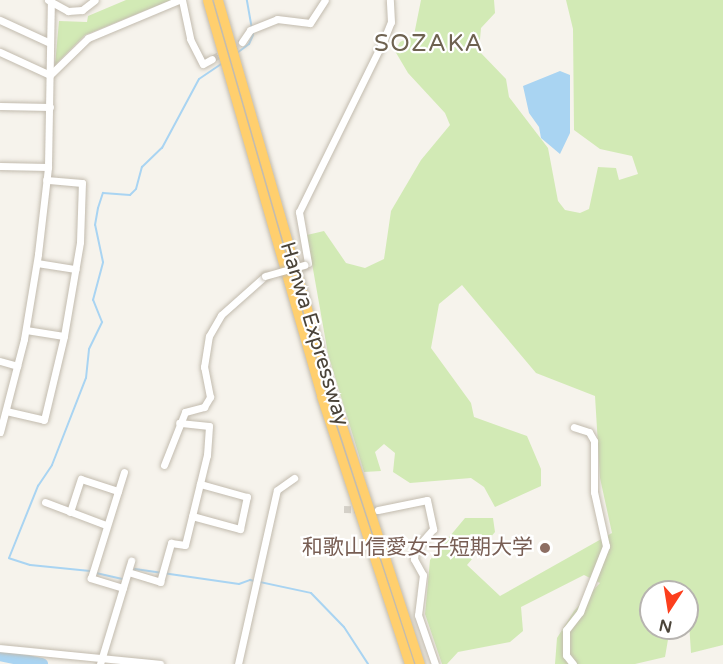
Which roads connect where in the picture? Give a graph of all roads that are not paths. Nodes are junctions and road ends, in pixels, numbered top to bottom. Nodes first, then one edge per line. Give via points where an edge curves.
1 (50, 0) edge
2 (95, 0) edge
3 (181, 0) edge
4 (207, 0) edge
5 (218, 0) edge
6 (325, 0) edge
7 (390, 0) edge
8 (0, 20) edge
9 (242, 42) tunnel mouth
10 (50, 43) junction
11 (0, 52) edge
12 (212, 59) dead end
13 (50, 75) junction
14 (0, 106) edge
15 (50, 106) junction
16 (0, 166) edge
17 (48, 167) junction
18 (46, 180) junction
19 (37, 263) junction
20 (76, 269) junction
21 (26, 330) junction
22 (64, 336) junction
23 (0, 361) edge
24 (17, 366) junction
25 (6, 411) junction
26 (178, 423) junction
27 (574, 428) dead end
28 (0, 432) edge
29 (164, 465) dead end
30 (124, 472) dead end
31 (294, 478) dead end
32 (200, 484) junction
33 (117, 491) junction
34 (45, 502) dead end
35 (378, 510) tunnel mouth
36 (70, 512) junction
37 (192, 516) junction
38 (106, 525) junction
39 (131, 561) dead end
40 (128, 572) junction
41 (123, 588) junction
42 (0, 648) edge
43 (407, 661) edge
44 (100, 662) edge
45 (160, 664) edge
46 (238, 664) edge
47 (420, 664) edge
48 (435, 664) edge
49 (573, 664) edge

1 - 2 street via 68,11 82,10
1 - 10 street
3 - 12 street via 190,39 203,64
3 - 13 street via 88,38
4 - 43 highway, Hanwa Expressway via 314,374
5 - 47 highway, Hanwa Expressway via 294,272
6 - 9 street via 310,23 277,20 250,30
7 - 26 street, bridge via 391,22 384,39 299,212 308,263 266,276 221,315 209,336 204,367 210,397 204,407 184,412
8 - 10 street
10 - 13 street
11 - 13 street
13 - 15 street
14 - 15 street
15 - 17 street
16 - 17 street
17 - 18 street
18 - 19 street
18 - 20 street via 82,183
19 - 20 street
19 - 21 street
20 - 22 street
21 - 22 street
21 - 24 street
22 - 25 street via 44,420
23 - 24 street
24 - 25 street
25 - 28 street
26 - 29 street
26 - 32 street via 209,426
27 - 49 street via 589,432 594,441 594,492 606,546 580,612 567,630 566,656
30 - 33 street
31 - 46 street via 277,490
32 - 37 street
32 - 37 street via 247,497 240,529
33 - 36 street via 81,478
33 - 38 street
34 - 36 street
35 - 48 street via 427,500 433,529 415,550 414,559 423,575 418,615
36 - 38 street
37 - 40 street via 184,545 171,543 160,582
38 - 41 street via 91,578
39 - 40 street
40 - 41 street
41 - 44 street
42 - 44 street
44 - 45 street

